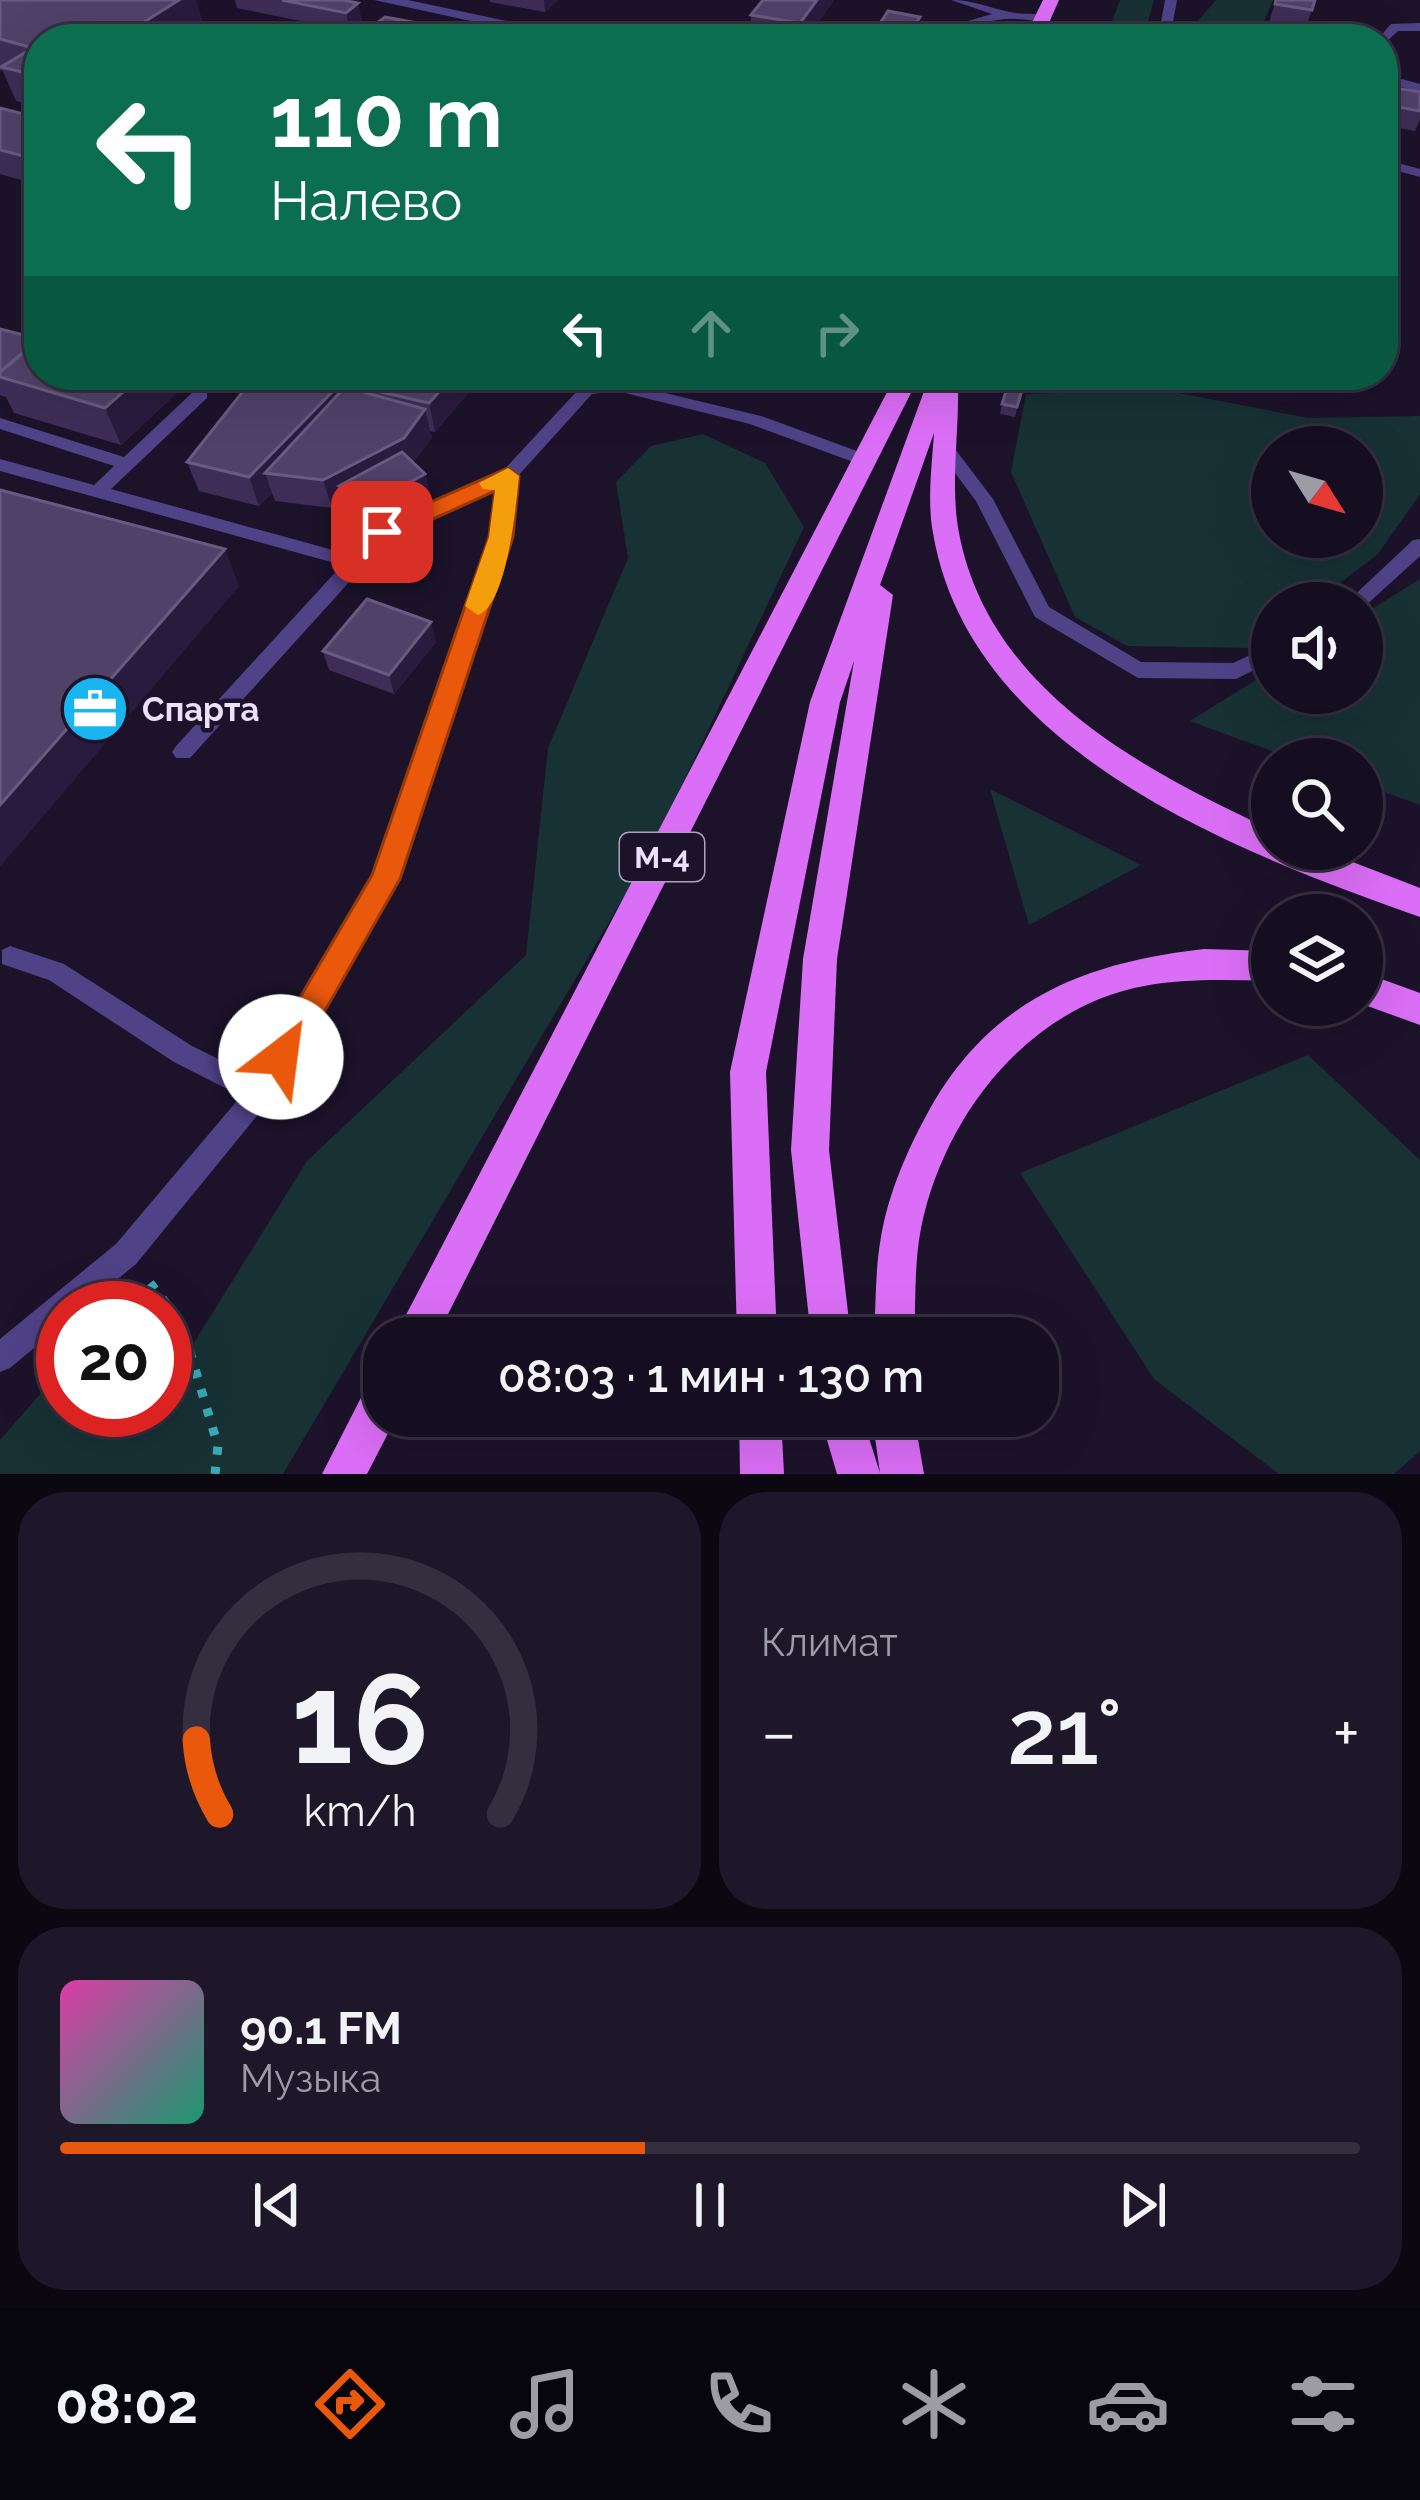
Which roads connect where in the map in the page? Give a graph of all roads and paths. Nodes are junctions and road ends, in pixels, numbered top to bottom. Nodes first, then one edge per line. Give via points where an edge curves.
1 (382, 0) edge
2 (957, 0) edge
3 (1005, 14) junction
4 (504, 24) edge
5 (969, 24) edge
6 (1038, 24) edge
7 (581, 390) edge
8 (599, 390) edge
9 (632, 390) edge
10 (901, 390) edge
11 (939, 390) edge
12 (945, 390) edge
13 (585, 392) junction
14 (201, 394) dead end
15 (0, 424) edge
16 (949, 453) junction
17 (867, 461) junction
18 (127, 464) junction
19 (0, 465) edge
20 (508, 476) junction
21 (98, 491) junction
22 (888, 536) junction
23 (1420, 545) edge
24 (352, 562) junction
25 (1379, 582) edge
26 (1251, 663) edge
27 (183, 752) dead end
28 (1251, 835) edge
29 (1336, 870) edge
30 (1420, 903) edge
31 (10, 957) dead end
32 (1251, 964) edge
33 (1383, 996) edge
34 (1420, 1010) edge
35 (260, 1092) junction
36 (126, 1254) junction
37 (425, 1317) edge
38 (756, 1317) edge
39 (829, 1317) edge
40 (896, 1317) edge
41 (0, 1358) edge
42 (363, 1437) edge
43 (761, 1437) edge
44 (848, 1437) edge
45 (896, 1437) edge
46 (215, 1474) edge
47 (344, 1474) edge
48 (762, 1474) edge
49 (859, 1474) edge
50 (902, 1474) edge

1 - 4 street
2 - 3 lane
3 - 5 lane
3 - 6 lane
7 - 13 lane
8 - 13 lane
9 - 17 lane via 754,420
10 - 17 main road, М-4
11 - 22 main road
12 - 16 main road
13 - 20 lane
14 - 18 lane
15 - 18 lane
16 - 26 lane via 984,499 1042,612 1138,670 1236,671
16 - 28 main road via 945,529 968,607 1010,674 1073,734 1145,782
17 - 37 main road, М-4
18 - 21 lane
19 - 21 lane
20 - 24 lane via 382,532
20 - 35 lane via 501,537 386,879
21 - 24 lane
22 - 38 main road via 825,702 748,1072
22 - 39 main road via 820,959 810,1150
23 - 25 lane
24 - 27 lane
29 - 30 main road
31 - 35 lane via 56,972 183,1054
32 - 40 main road via 1210,960 1123,972 1043,1007 980,1065 933,1136 903,1222
33 - 34 main road
35 - 36 lane
36 - 41 lane
36 - 46 path via 181,1322 218,1446
42 - 47 main road
43 - 48 main road
44 - 49 main road
45 - 50 main road

